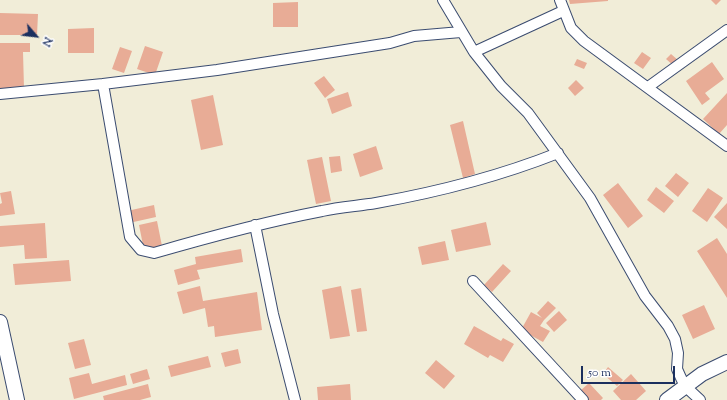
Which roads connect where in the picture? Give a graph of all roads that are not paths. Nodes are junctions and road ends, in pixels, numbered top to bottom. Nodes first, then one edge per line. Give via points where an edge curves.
1 (443, 0) edge
2 (560, 0) edge
3 (562, 11) junction
4 (727, 30) edge
5 (461, 32) junction
6 (474, 52) junction
7 (104, 84) junction
8 (648, 87) junction
9 (0, 94) edge
10 (727, 146) edge
11 (558, 153) junction
12 (255, 225) junction
13 (473, 281) dead end
14 (0, 322) edge
15 (727, 362) edge
16 (685, 386) junction
17 (17, 400) edge
18 (295, 400) edge
19 (583, 400) edge
20 (667, 400) edge
21 (700, 400) edge

1 - 5 street
2 - 3 street
3 - 6 street
3 - 8 street via 571,28 584,41
4 - 8 street
5 - 6 street
5 - 7 street via 414,36 390,43 217,70
6 - 11 street via 501,86 528,113
7 - 9 street
7 - 12 street via 130,237 141,250 154,253
8 - 10 street
11 - 12 street via 518,167 427,192
11 - 16 street via 590,198 645,296 672,332 678,353 677,369
12 - 18 street via 273,314
13 - 19 street
14 - 17 main road
15 - 16 main road
16 - 20 main road
16 - 21 street

